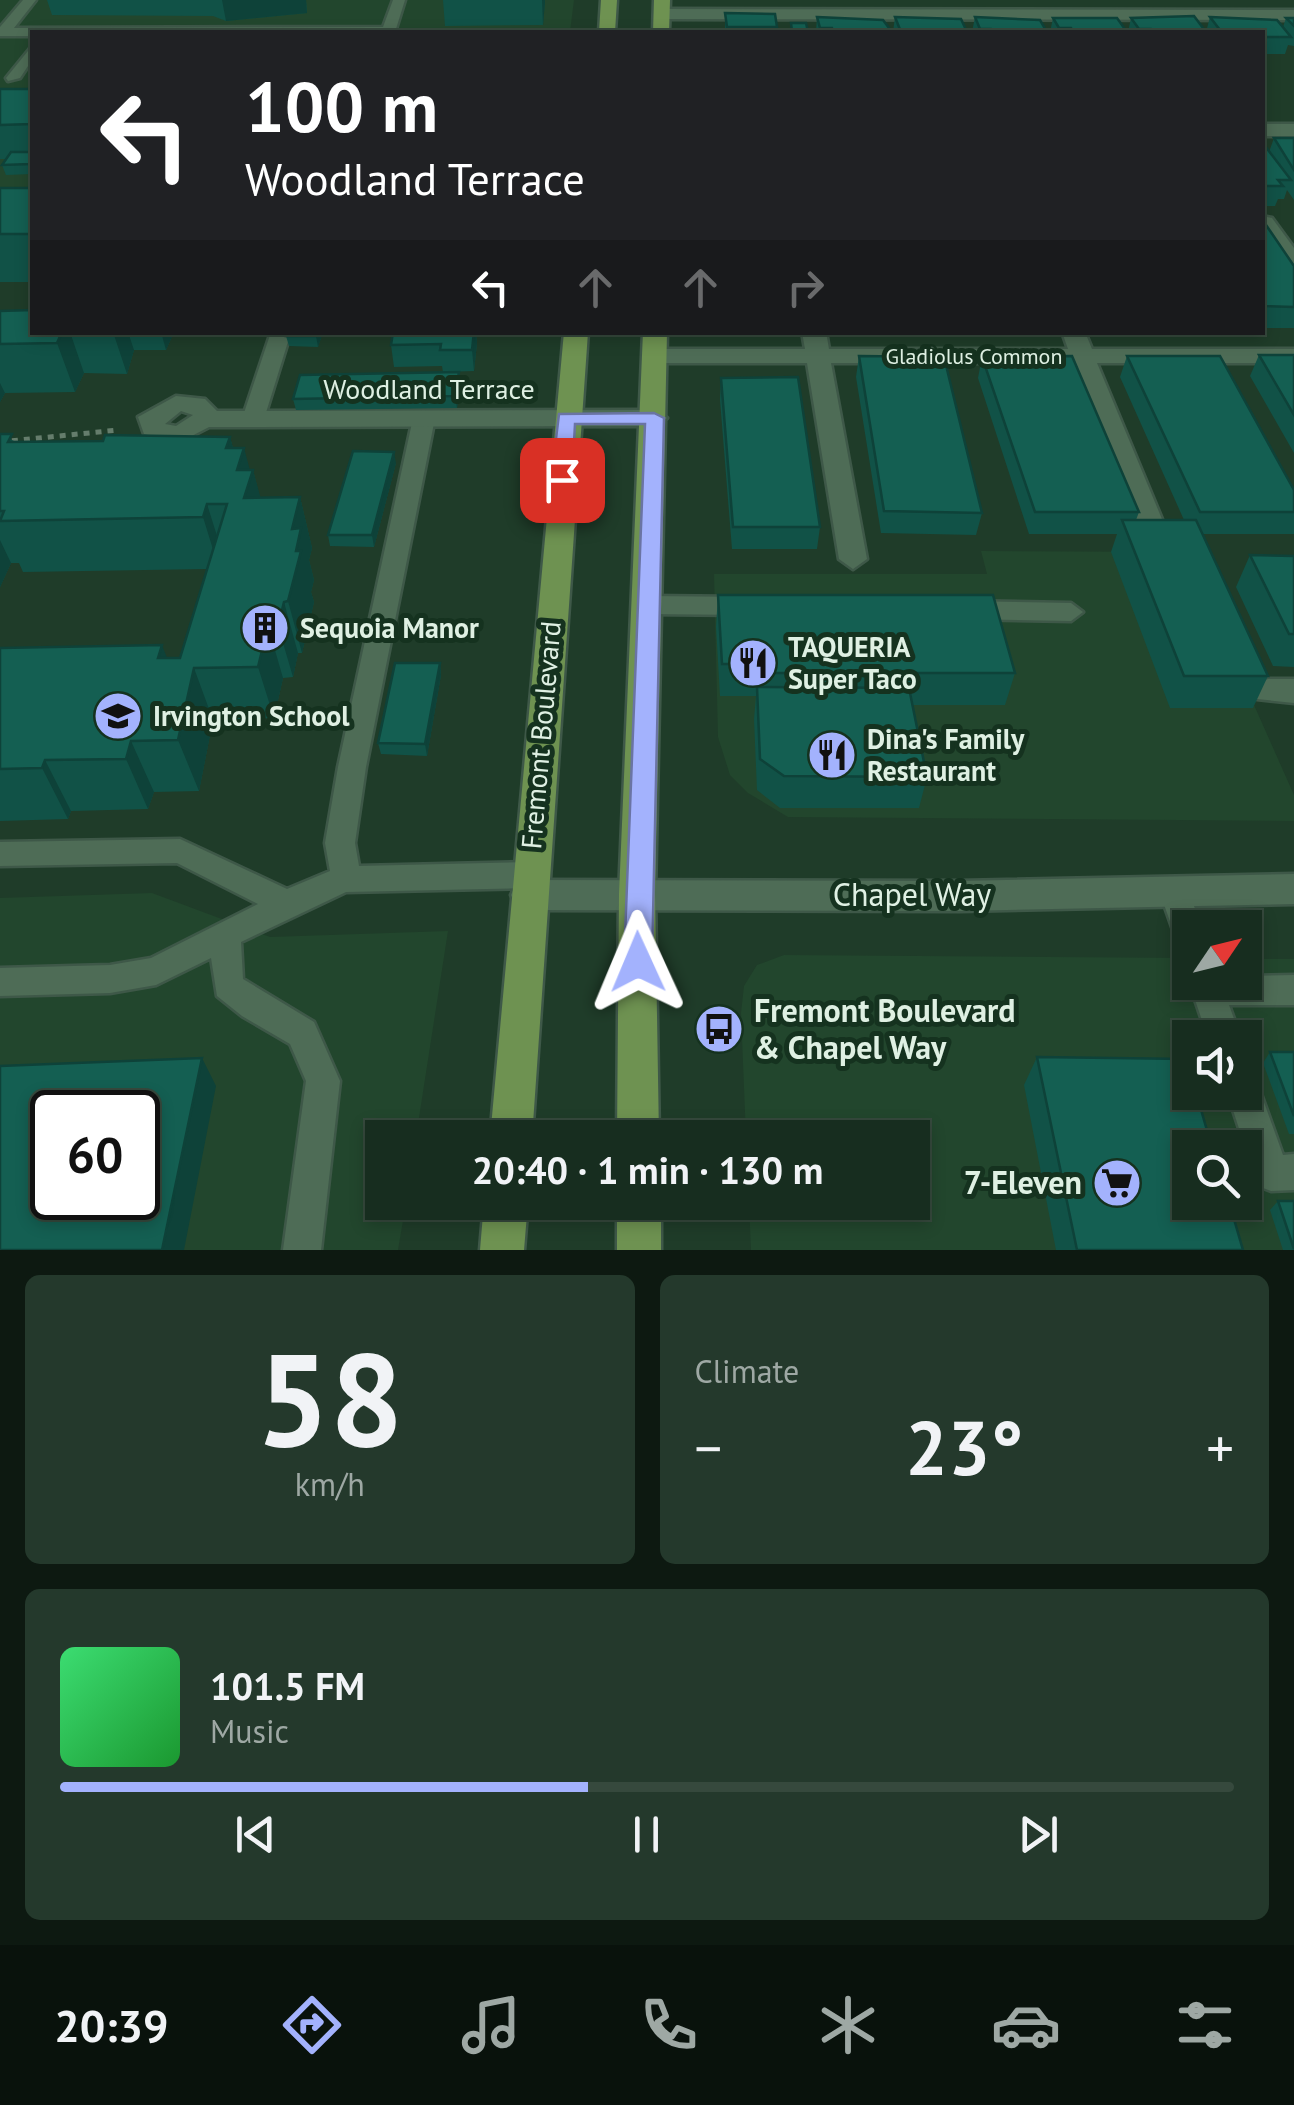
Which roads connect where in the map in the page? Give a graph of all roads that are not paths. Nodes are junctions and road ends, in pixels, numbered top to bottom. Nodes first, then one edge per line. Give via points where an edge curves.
1 (30, 0) edge
2 (399, 0) edge
3 (609, 0) edge
4 (662, 7) edge
5 (0, 15) edge
6 (18, 15) junction
7 (1294, 15) edge
8 (390, 30) edge
9 (606, 30) edge
10 (2, 32) edge
11 (30, 32) edge
12 (30, 52) edge
13 (6, 78) edge
14 (1265, 130) edge
15 (1294, 130) edge
16 (1265, 222) edge
17 (1294, 263) edge
18 (280, 335) edge
19 (576, 335) edge
20 (655, 344) edge
21 (816, 344) edge
22 (1078, 344) edge
23 (1294, 356) edge
24 (424, 418) junction
25 (566, 418) junction
26 (654, 418) junction
27 (253, 419) junction
28 (150, 423) road end
29 (1155, 536) edge
30 (852, 559) dead end
31 (648, 605) junction
32 (782, 607) edge
33 (936, 610) edge
34 (1071, 612) dead end
35 (0, 854) edge
36 (346, 879) junction
37 (530, 885) junction
38 (1294, 890) edge
39 (1175, 893) junction
40 (637, 894) junction
41 (288, 904) junction
42 (1181, 910) edge
43 (225, 938) junction
44 (0, 982) edge
45 (1262, 989) edge
46 (1294, 990) edge
47 (1250, 1110) edge
48 (512, 1120) edge
49 (638, 1120) edge
50 (1294, 1172) edge
51 (504, 1220) edge
52 (638, 1220) edge
53 (302, 1250) edge
54 (502, 1250) edge
55 (639, 1250) edge

1 - 6 lane
2 - 8 lane
3 - 9 main road
4 - 7 street
5 - 6 lane
6 - 10 lane
10 - 11 lane
12 - 13 lane
14 - 15 street
16 - 17 street
18 - 27 lane
19 - 25 main road, Fremont Boulevard
20 - 21 street, Gladiolus Common
20 - 26 main road
21 - 22 street, Gladiolus Common
21 - 30 street
22 - 23 street, Gladiolus Common
22 - 29 street
24 - 25 street, Woodland Terrace
24 - 27 street, Woodland Terrace
24 - 36 lane via 352,767 340,843
25 - 26 street, Woodland Terrace
25 - 37 main road, Fremont Boulevard
26 - 31 main road
27 - 28 street, Woodland Terrace via 204,419 196,404 176,403 157,411
31 - 32 lane
31 - 40 main road
33 - 34 lane
35 - 41 lane via 180,851
36 - 37 lane
36 - 41 lane
37 - 40 street, Chapel Way
37 - 48 main road, Fremont Boulevard
38 - 39 street, Chapel Way
39 - 40 street, Chapel Way
39 - 42 lane
40 - 49 main road
41 - 43 lane
43 - 44 lane via 156,972 110,980
43 - 53 lane via 228,986 302,1033 324,1082
45 - 46 lane
47 - 50 lane via 1272,1173
51 - 54 main road
52 - 55 main road

